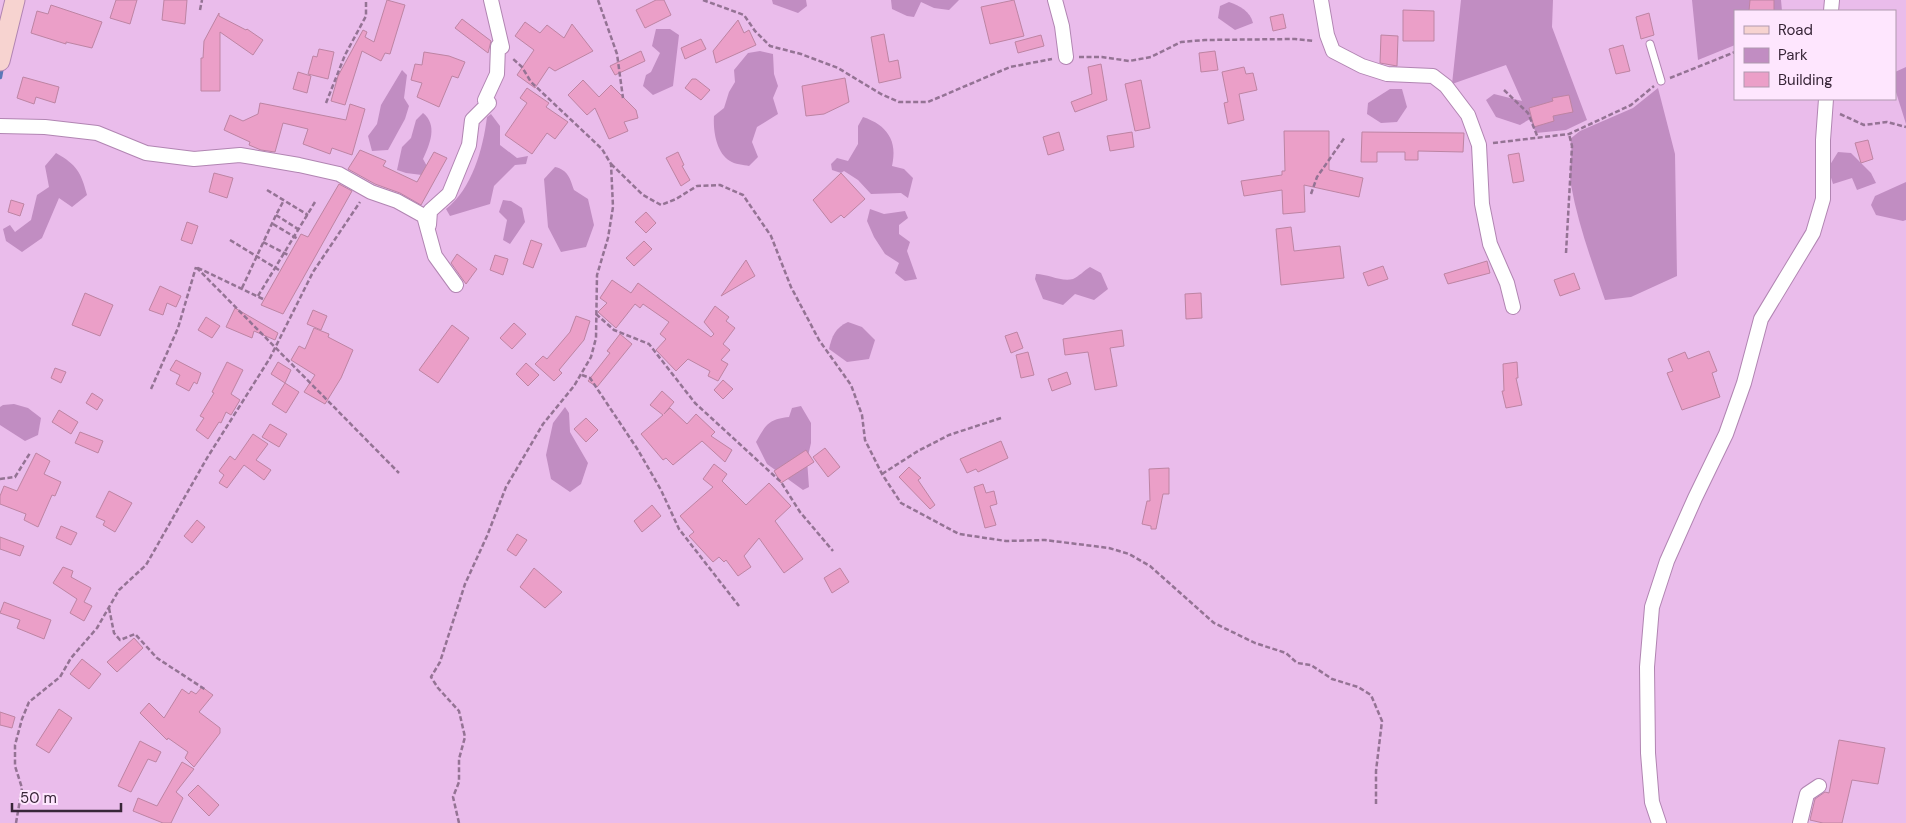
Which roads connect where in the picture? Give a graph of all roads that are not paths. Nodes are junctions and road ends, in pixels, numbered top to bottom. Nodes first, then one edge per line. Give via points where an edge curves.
1 (15, 0) edge
2 (491, 0) edge
3 (1055, 0) edge
4 (1321, 0) edge
5 (1650, 44) dead end
6 (1066, 57) road end
7 (0, 61) edge
8 (1660, 82) road end
9 (1825, 102) edge
10 (0, 126) edge
11 (428, 229) junction
12 (456, 285) dead end
13 (1513, 307) dead end
14 (1819, 786) dead end
15 (1659, 823) edge
16 (1800, 823) edge

1 - 7 main road
2 - 11 street via 502,47 498,46 497,74 485,100 490,103 472,120 469,145 456,179 449,194 430,211
3 - 6 street
4 - 13 street via 1326,35 1333,52 1387,74 1433,76 1446,86 1468,115 1479,145 1482,204 1490,244 1507,283
5 - 8 lane
9 - 15 street via 1823,199 1813,233 1762,319 1726,434 1667,561 1652,607 1647,667 1648,753 1652,802
10 - 11 street via 97,133 146,153 194,159 240,155 339,174 424,216
11 - 12 street via 435,256
14 - 16 street via 1807,794

